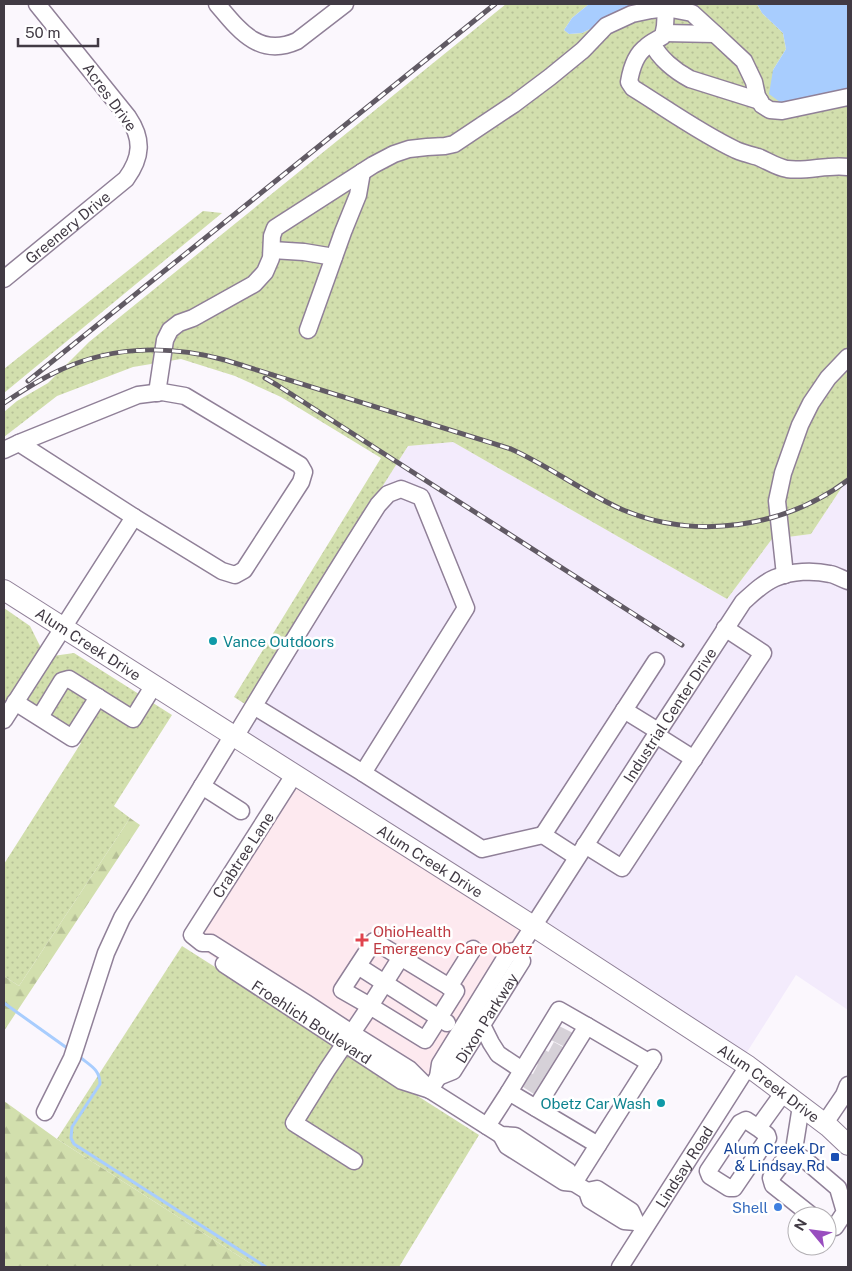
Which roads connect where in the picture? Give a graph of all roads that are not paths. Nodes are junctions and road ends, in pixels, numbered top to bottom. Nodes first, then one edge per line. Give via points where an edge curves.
1 (37, 4) edge
2 (218, 4) edge
3 (345, 4) edge
4 (666, 8) junction
5 (715, 34) junction
6 (658, 38) junction
7 (848, 97) edge
8 (760, 101) junction
9 (848, 167) edge
10 (362, 172) junction
11 (130, 174) joint
12 (272, 250) junction
13 (334, 257) junction
14 (4, 279) edge
15 (308, 330) dead end
16 (848, 357) edge
17 (157, 393) junction
18 (19, 443) junction
19 (4, 450) edge
20 (134, 517) junction
21 (785, 575) junction
22 (848, 581) edge
23 (4, 590) edge
24 (63, 628) junction
25 (725, 628) junction
26 (656, 661) dead end
27 (154, 686) junction
28 (96, 696) junction
29 (15, 702) junction
30 (254, 706) junction
31 (624, 710) junction
32 (40, 717) junction
33 (4, 720) edge
34 (657, 733) junction
35 (234, 736) junction
36 (694, 759) junction
37 (363, 773) junction
38 (294, 775) junction
39 (202, 786) junction
40 (241, 812) dead end
41 (543, 835) junction
42 (581, 851) junction
43 (532, 926) junction
44 (197, 939) joint
45 (473, 949) dead end
46 (518, 950) junction
47 (401, 957) junction
48 (358, 966) junction
49 (385, 983) junction
50 (449, 987) junction
51 (370, 1006) junction
52 (439, 1018) junction
53 (482, 1025) junction
54 (587, 1026) junction
55 (460, 1030) junction
56 (562, 1036) junction
57 (349, 1039) junction
58 (748, 1066) junction
59 (542, 1067) junction
60 (434, 1084) junction
61 (509, 1092) junction
62 (784, 1092) junction
63 (847, 1093) edge
64 (802, 1106) junction
65 (536, 1108) junction
66 (45, 1112) dead end
67 (825, 1123) junction
68 (758, 1128) dead end
69 (494, 1131) junction
70 (598, 1145) junction
71 (848, 1145) edge
72 (793, 1156) junction
73 (354, 1161) dead end
74 (843, 1184) edge
75 (581, 1187) junction
76 (799, 1206) edge
77 (844, 1221) edge
78 (640, 1225) junction
79 (620, 1267) edge

1 - 11 street, Acres Drive via 133,124 139,151
2 - 3 street via 241,32 258,43 277,47 297,41
4 - 5 street via 692,14
4 - 6 street via 665,26
4 - 10 street via 632,14 606,26 550,78 454,144 394,154
5 - 6 street
5 - 8 street via 744,62
6 - 8 street via 654,48 681,74
6 - 9 street via 640,53 629,82 633,88 736,150 776,166 788,169
7 - 8 street via 782,110 770,110
10 - 12 street via 275,228
10 - 13 street via 358,196
11 - 14 street, Greenery Drive
12 - 13 street
12 - 17 street via 265,272 254,284 170,330 165,340
13 - 15 street
16 - 21 street via 811,402 783,473 776,501
17 - 18 street via 138,395
17 - 20 street via 185,396 300,465 304,472 301,482 244,570 235,575 222,571
18 - 19 street
18 - 20 street
20 - 24 street
21 - 22 street, Industrial Center Drive via 812,571
21 - 25 street, Industrial Center Drive via 758,589
23 - 24 main road, Alum Creek Drive
24 - 27 main road, Alum Creek Drive
24 - 29 street
25 - 34 street, Industrial Center Drive
25 - 36 street via 763,653
26 - 31 street
27 - 28 street via 133,719
27 - 35 main road, Alum Creek Drive
28 - 32 street via 69,679 62,681
28 - 32 street via 72,738
29 - 32 street
29 - 33 street
30 - 35 street
30 - 37 street
30 - 37 street via 378,505 388,494 401,489 421,498 466,608
31 - 34 street
31 - 41 street
34 - 36 street
34 - 42 street, Industrial Center Drive
35 - 38 main road, Alum Creek Drive
35 - 39 street
36 - 42 street via 622,868
37 - 41 street via 482,849
38 - 43 main road, Alum Creek Drive
38 - 44 street, Crabtree Lane
39 - 40 street
39 - 66 street via 122,918 106,952 72,1058
41 - 42 street
42 - 43 street, Industrial Center Drive
43 - 46 street, Dixon Parkway
43 - 58 main road, Alum Creek Drive
44 - 57 street, Froehlich Boulevard via 211,943
45 - 50 street
46 - 53 street, Dixon Parkway via 522,961
46 - 55 street, Dixon Parkway via 509,952
47 - 48 street via 374,941
47 - 49 street
47 - 50 street
48 - 49 street
48 - 51 street via 342,990
49 - 51 street
49 - 52 street
50 - 52 street via 456,991
51 - 52 street via 425,1040
51 - 57 street
52 - 55 street
53 - 59 street via 498,1054
53 - 60 street, Dixon Parkway via 453,1071
54 - 56 street
54 - 56 street via 559,1010
54 - 70 street via 651,1061
55 - 60 street, Dixon Parkway via 440,1064
56 - 59 street
56 - 59 street
57 - 60 street, Froehlich Boulevard
57 - 73 street via 294,1123
58 - 62 main road, Alum Creek Drive
58 - 78 street, Lindsay Road
59 - 61 street
59 - 65 street
60 - 69 street, Froehlich Boulevard
61 - 65 street
61 - 69 street
62 - 64 main road, Alum Creek Drive
62 - 68 street
63 - 67 street
64 - 67 main road, Alum Creek Drive
64 - 72 street
65 - 70 street
67 - 71 main road, Alum Creek Drive
69 - 75 street, Froehlich Boulevard via 507,1146 564,1182
70 - 75 street
72 - 74 street via 804,1159
72 - 76 street via 785,1159 771,1178 773,1185
74 - 77 street
75 - 78 street, Froehlich Boulevard via 596,1204 624,1221
78 - 79 street, Lindsay Road

